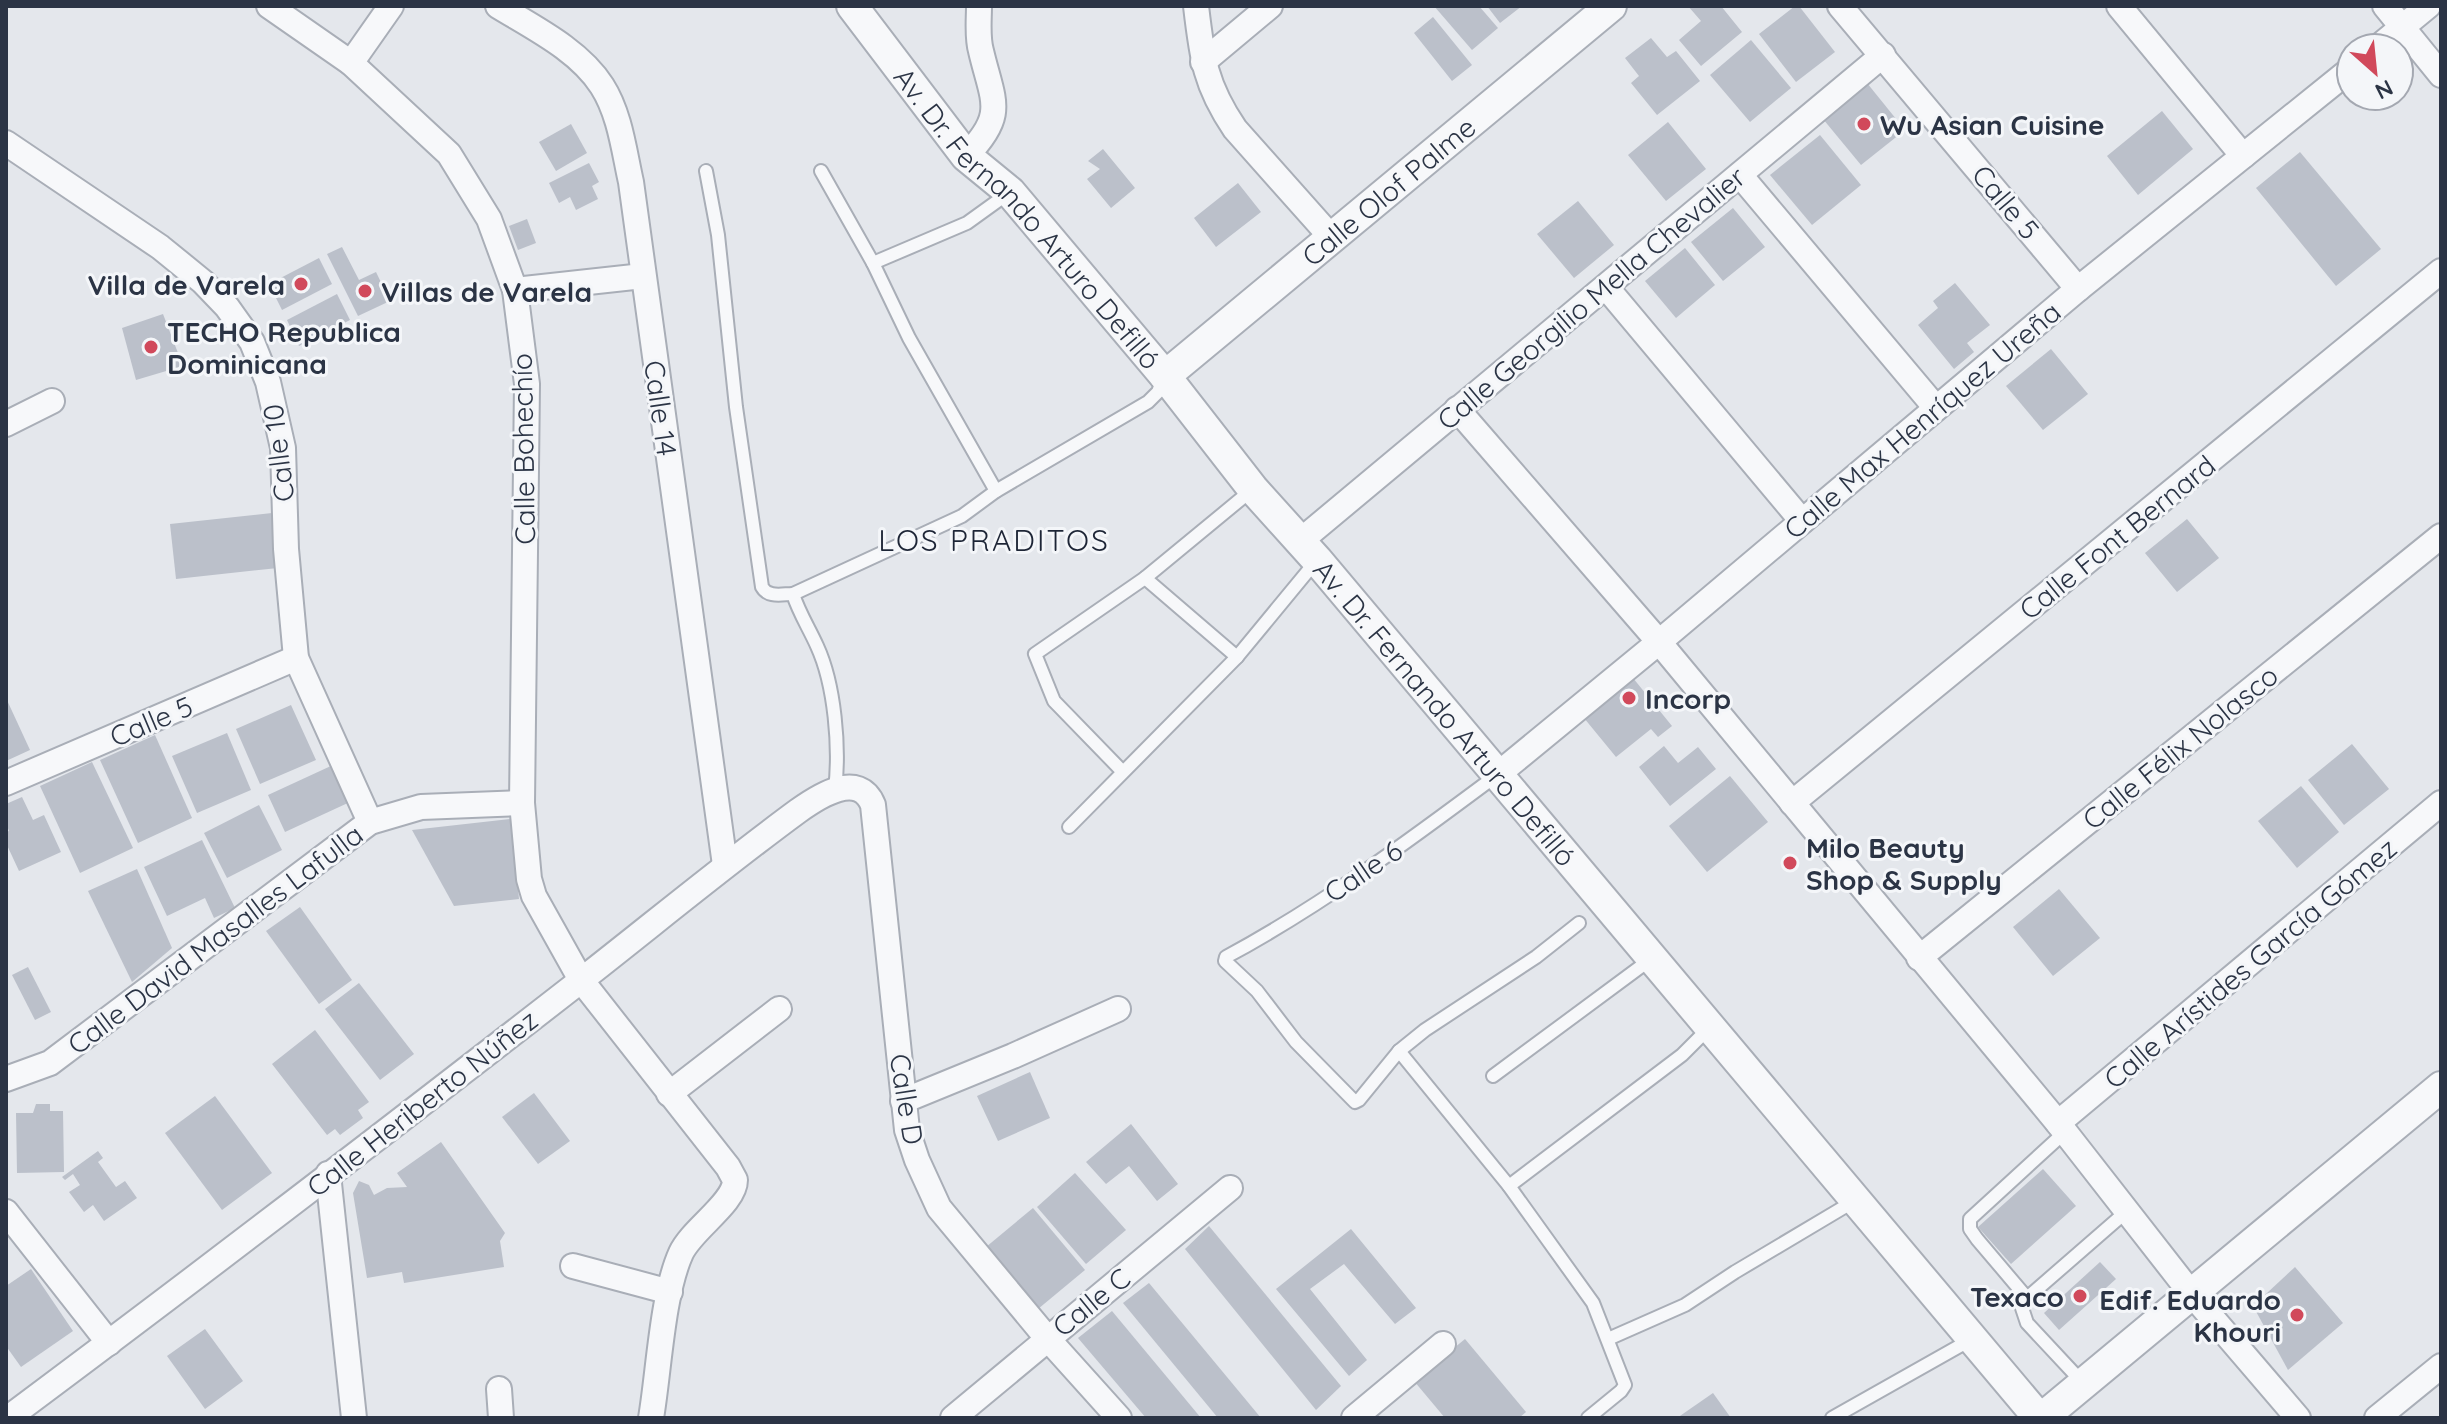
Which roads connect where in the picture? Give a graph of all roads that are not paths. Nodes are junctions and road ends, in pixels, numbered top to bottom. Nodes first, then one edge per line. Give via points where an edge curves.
1 (269, 6) edge
2 (391, 6) edge
3 (498, 6) edge
4 (852, 6) edge
5 (979, 6) edge
6 (1196, 6) edge
7 (1270, 6) edge
8 (1611, 6) edge
9 (1840, 6) edge
10 (2119, 6) edge
11 (2385, 6) edge
12 (2428, 6) edge
13 (2402, 28) junction
14 (2397, 32) edge
15 (1883, 55) junction
16 (1203, 62) junction
17 (351, 63) junction
18 (2441, 75) edge
19 (2335, 82) edge
20 (6, 143) edge
21 (966, 156) junction
22 (2243, 156) junction
23 (706, 171) dead end
24 (821, 171) dead end
25 (1740, 175) junction
26 (1010, 192) junction
27 (1332, 238) junction
28 (873, 263) junction
29 (2441, 271) edge
30 (643, 276) junction
31 (1606, 287) junction
32 (2078, 289) junction
33 (515, 290) junction
34 (1165, 376) junction
35 (52, 401) dead end
36 (1936, 408) junction
37 (1457, 409) junction
38 (6, 424) edge
39 (1253, 489) junction
40 (996, 491) junction
41 (1802, 521) junction
42 (2441, 536) edge
43 (1308, 551) junction
44 (1145, 578) junction
45 (793, 594) junction
46 (1659, 642) junction
47 (1237, 657) junction
48 (296, 658) junction
49 (1122, 771) junction
50 (1497, 775) junction
51 (6, 783) edge
52 (835, 790) junction
53 (522, 803) junction
54 (1792, 803) junction
55 (2441, 803) edge
56 (370, 822) junction
57 (1069, 827) dead end
58 (725, 865) junction
59 (1579, 923) dead end
60 (1919, 958) junction
61 (1652, 959) junction
62 (581, 980) junction
63 (779, 1009) dead end
64 (1118, 1009) dead end
65 (1709, 1028) junction
66 (1399, 1051) junction
67 (1493, 1076) dead end
68 (6, 1079) edge
69 (2441, 1087) edge
70 (669, 1094) junction
71 (903, 1101) junction
72 (2062, 1128) junction
73 (328, 1174) junction
74 (1509, 1186) junction
75 (1230, 1188) dead end
76 (1856, 1200) junction
77 (2127, 1211) junction
78 (6, 1212) edge
79 (573, 1266) dead end
80 (670, 1292) junction
81 (2190, 1292) junction
82 (2027, 1298) junction
83 (1047, 1338) junction
84 (1608, 1339) junction
85 (1972, 1339) junction
86 (109, 1343) junction
87 (1443, 1344) dead end
88 (2441, 1366) edge
89 (2083, 1383) junction
90 (499, 1389) dead end
91 (8, 1418) edge
92 (354, 1418) edge
93 (501, 1418) edge
94 (651, 1418) edge
95 (953, 1418) edge
96 (1119, 1418) edge
97 (1354, 1418) edge
98 (1588, 1418) edge
99 (1832, 1418) edge
100 (2040, 1418) edge
101 (2298, 1418) edge
102 (2377, 1418) edge

1 - 17 street, Calle Bohechío
2 - 17 street
3 - 30 street, Calle 14 via 552,39 602,85 625,152
4 - 21 street, Av. Dr. Fernando Arturo Defilló
5 - 21 street via 979,47 994,115 987,135
6 - 16 street
7 - 16 street
8 - 27 street, Calle Olof Palme
9 - 15 street, Calle 5
10 - 22 street
11 - 13 street
12 - 13 street
13 - 14 street
13 - 18 street
15 - 25 street, Calle Georgilio Mella Chevalier
15 - 32 street, Calle 5
16 - 27 street via 1212,91 1235,129
17 - 33 street, Calle Bohechío via 449,154 489,219
19 - 22 street, Calle Max Henríquez Ureña
20 - 48 street, Calle 10 via 160,247 219,299 252,342 268,382 283,448
21 - 26 street, Av. Dr. Fernando Arturo Defilló
22 - 32 street, Calle Max Henríquez Ureña
23 - 45 lane via 762,587 770,595
24 - 28 lane
25 - 31 street, Calle Georgilio Mella Chevalier
25 - 36 street
26 - 28 lane via 967,223
26 - 34 street, Av. Dr. Fernando Arturo Defilló
27 - 34 street, Calle Olof Palme
28 - 40 lane
29 - 54 street, Calle Font Bernard
30 - 33 street
30 - 58 street, Calle 14
31 - 37 street, Calle Georgilio Mella Chevalier
31 - 41 street
32 - 36 street, Calle Max Henríquez Ureña
33 - 53 street, Calle Bohechío via 527,384
34 - 39 street, Av. Dr. Fernando Arturo Defilló
34 - 40 lane via 1148,402
35 - 38 street
36 - 41 street, Calle Max Henríquez Ureña
37 - 43 street, Calle Georgilio Mella Chevalier
37 - 46 street
39 - 43 street, Av. Dr. Fernando Arturo Defilló
39 - 44 lane
40 - 45 lane via 962,516
41 - 46 street, Calle Max Henríquez Ureña
42 - 60 street, Calle Félix Nolasco
43 - 47 lane
43 - 50 street, Av. Dr. Fernando Arturo Defilló
44 - 47 lane
44 - 49 lane via 1035,654 1054,701
45 - 52 lane via 825,672 839,759
46 - 50 street, Calle Max Henríquez Ureña
46 - 54 street
47 - 49 lane
48 - 51 street, Calle 5
48 - 56 street, Calle 10
49 - 57 lane
50 - 61 street, Av. Dr. Fernando Arturo Defilló
50 - 66 lane, Calle 6 via 1361,873 1224,959 1355,1102
52 - 58 street, Calle Heriberto Núñez via 813,800
52 - 71 street, Calle D via 863,790 873,805
53 - 56 street, Calle David Masalles Lafulla via 421,807
53 - 62 street, Calle Bohechío via 534,896
54 - 60 street
55 - 72 street, Calle Arístides García Gómez
56 - 68 street, Calle David Masalles Lafulla via 50,1063
58 - 62 street, Calle Heriberto Núñez
59 - 66 lane
60 - 72 street
61 - 65 street, Av. Dr. Fernando Arturo Defilló
61 - 67 lane
62 - 70 street, Calle Bohechío
62 - 73 street, Calle Heriberto Núñez
63 - 70 street
64 - 71 street
65 - 74 lane via 1670,1065
65 - 76 street, Av. Dr. Fernando Arturo Defilló
66 - 74 lane
69 - 81 street
70 - 80 street, Calle Bohechío via 728,1167 735,1186 687,1243
71 - 83 street, Calle D via 917,1160 939,1208
72 - 77 street
72 - 82 lane via 1970,1219 1977,1239
73 - 86 street, Calle Heriberto Núñez
73 - 92 street
74 - 84 lane via 1593,1303
75 - 83 street, Calle C
76 - 84 lane via 1685,1305
76 - 85 street, Av. Dr. Fernando Arturo Defilló
77 - 81 street
77 - 82 lane
78 - 86 street
79 - 80 street
80 - 94 street
81 - 89 street
81 - 101 street
82 - 89 lane via 2022,1308 2027,1323
83 - 95 street, Calle C
83 - 96 street, Calle D
84 - 98 lane via 1625,1385
85 - 99 lane
85 - 100 street, Av. Dr. Fernando Arturo Defilló
86 - 91 street, Calle Heriberto Núñez
87 - 97 street
88 - 102 street
89 - 100 street
90 - 93 street

